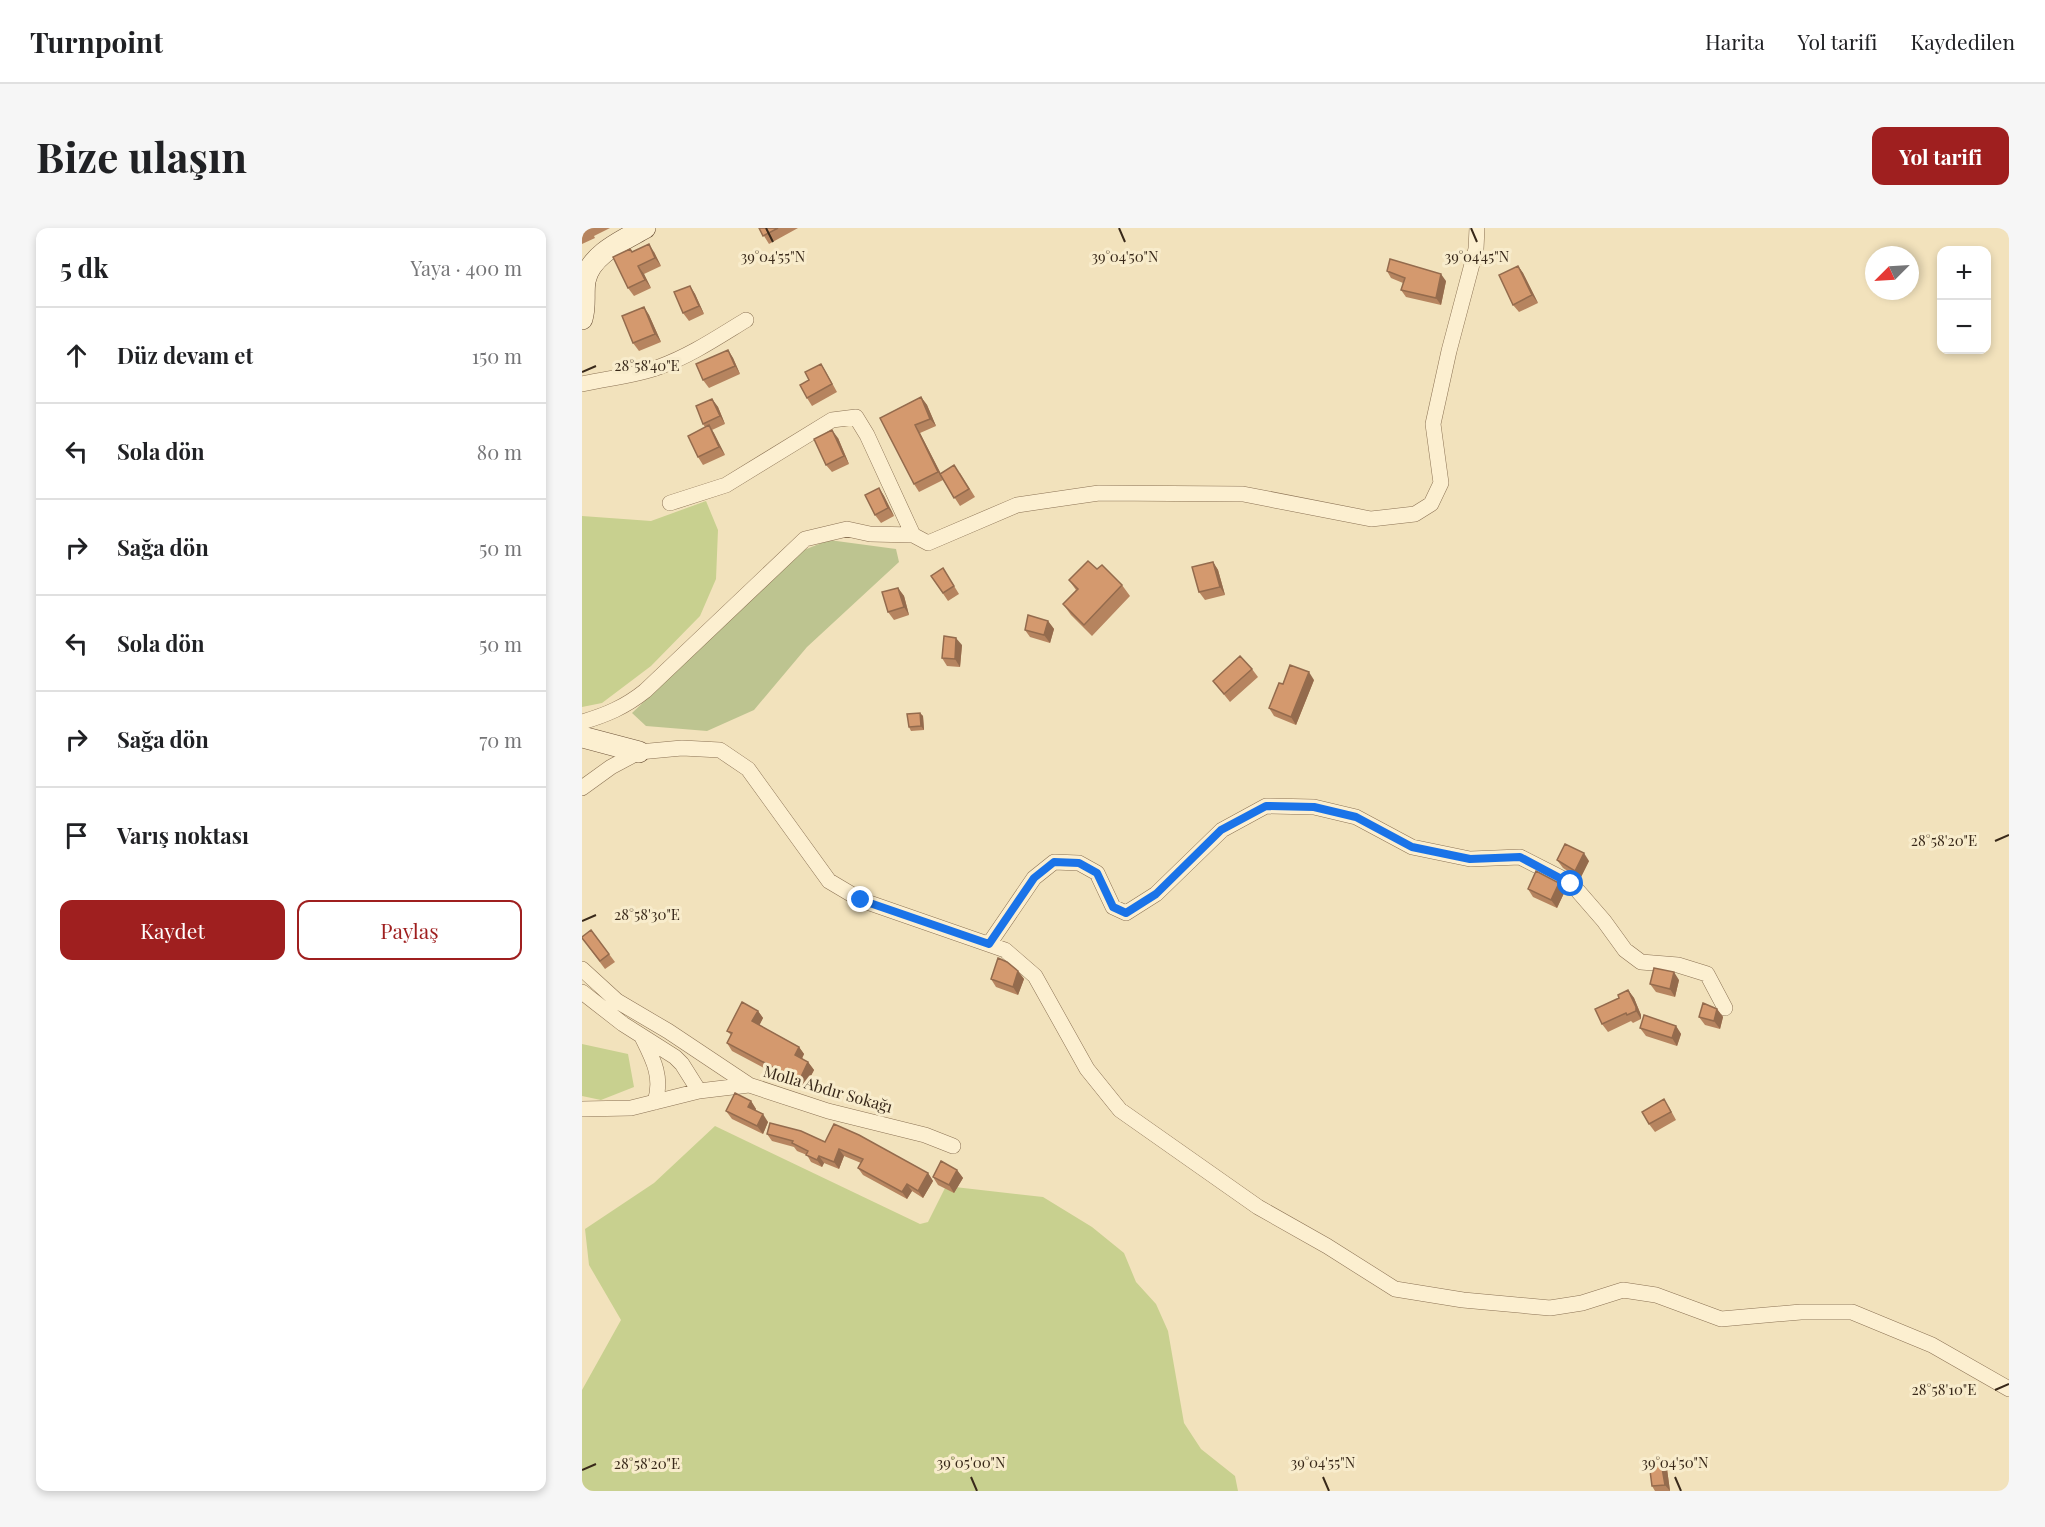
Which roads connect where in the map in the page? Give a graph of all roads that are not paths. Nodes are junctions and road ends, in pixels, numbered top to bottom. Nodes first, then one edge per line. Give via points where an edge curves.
1 (645, 228) edge
2 (1477, 228) edge
3 (583, 292) edge
4 (582, 319) edge
5 (746, 320) dead end
6 (582, 384) edge
7 (670, 503) dead end
8 (913, 535) junction
9 (582, 722) edge
10 (582, 737) edge
11 (639, 752) junction
12 (582, 788) edge
13 (989, 944) junction
14 (582, 969) edge
15 (582, 992) edge
16 (1725, 1008) dead end
17 (642, 1036) junction
18 (749, 1085) junction
19 (699, 1090) junction
20 (655, 1102) junction
21 (582, 1109) edge
22 (953, 1146) dead end
23 (2009, 1389) edge

1 - 3 street via 597,259 587,273
2 - 8 street via 1476,249 1433,424 1441,483 1431,504 1414,514 1371,519 1243,494 1099,493 1017,505 928,543
3 - 4 street
5 - 6 street via 658,368
7 - 8 street via 726,484 832,420 856,417
8 - 9 street via 847,529 805,539 637,698 616,711
10 - 11 street
11 - 12 street via 611,766
11 - 13 street via 720,750 748,770 829,881 861,900
13 - 16 street via 1034,878 1054,862 1079,863 1097,873 1113,907 1126,913 1156,894 1221,830 1266,806 1314,807 1356,817 1412,847 1470,859 1520,857 1571,884 1625,950 1641,962 1678,965 1707,974
13 - 23 street via 1005,950 1035,975 1087,1069 1120,1110 1258,1207 1395,1289 1550,1308 1623,1290 1656,1295 1721,1319 1852,1312 1932,1345
14 - 18 street, Molla Abdır Sokağı via 617,1000
15 - 17 street
17 - 19 street via 675,1057
17 - 20 street via 658,1074
18 - 19 street
18 - 22 street, Molla Abdır Sokağı
19 - 20 street
20 - 21 street via 616,1110

